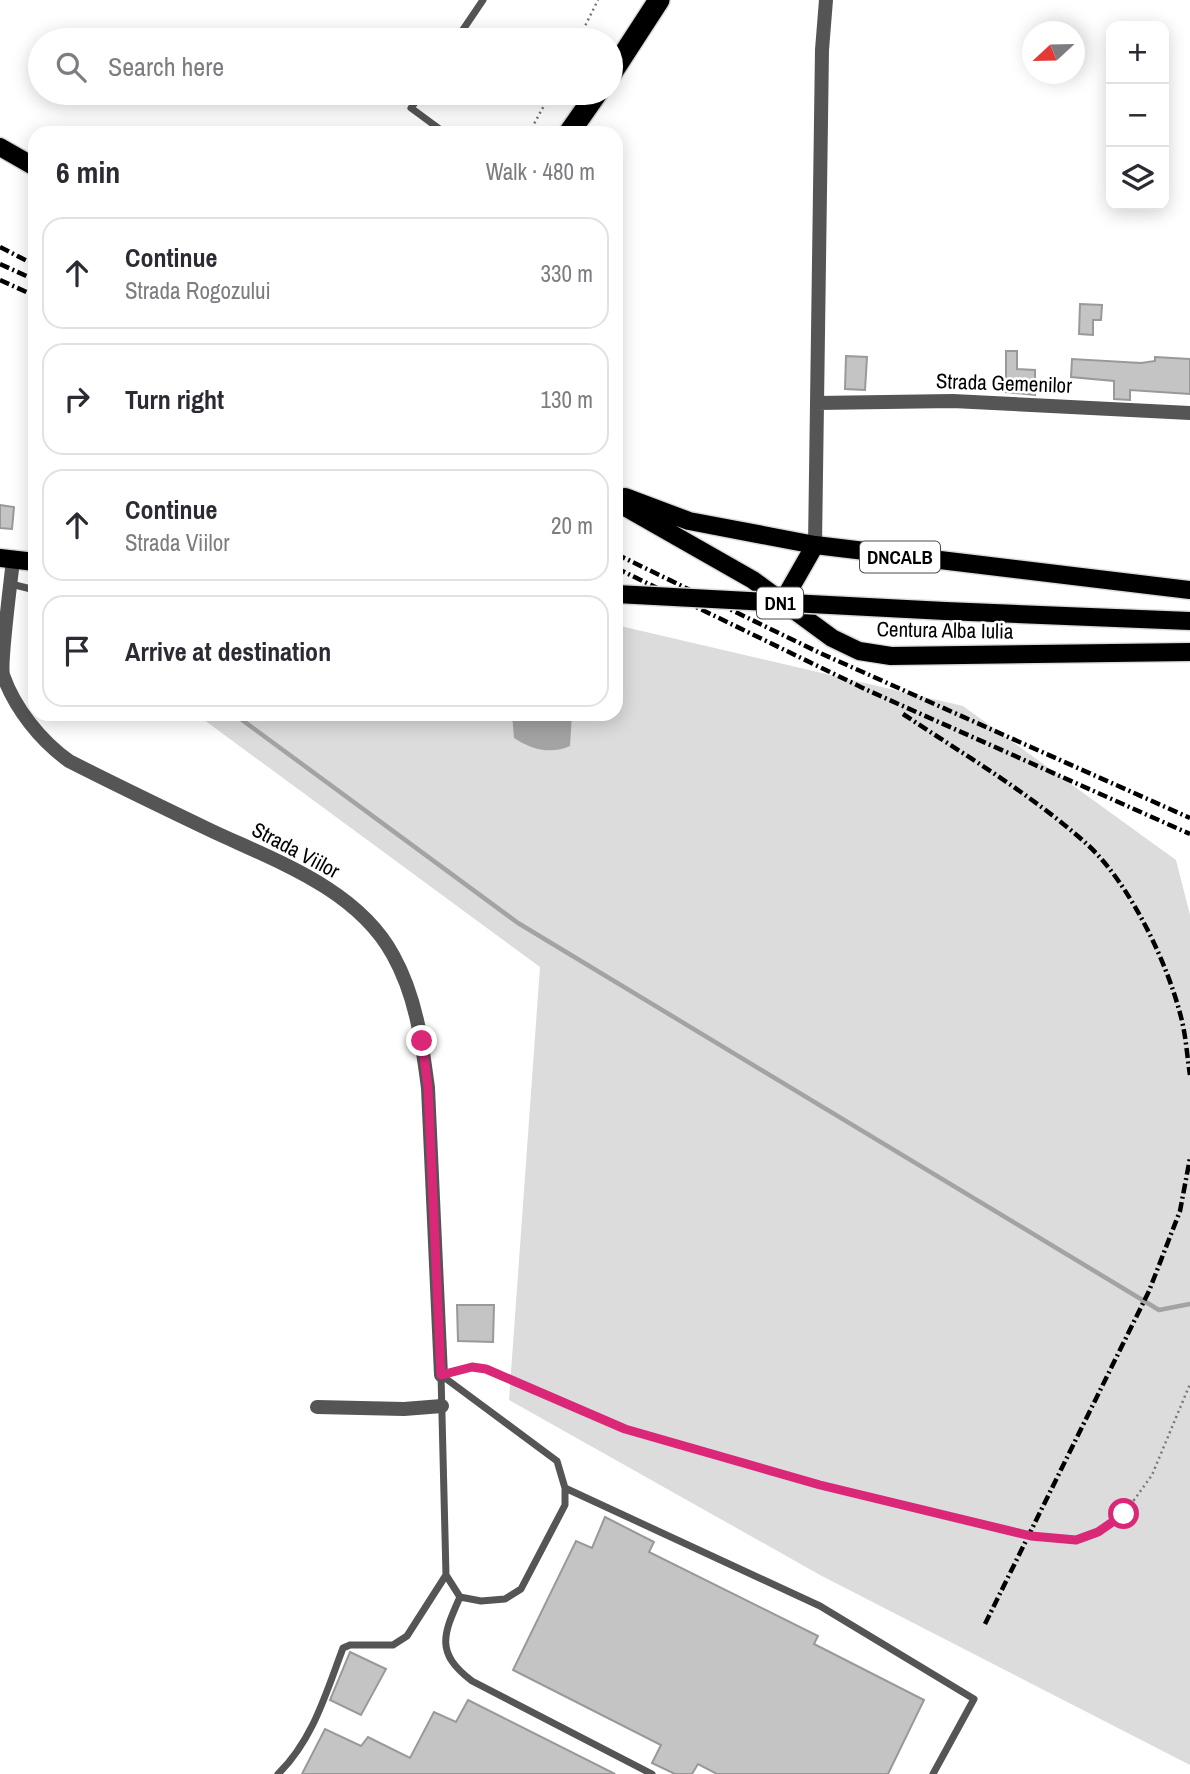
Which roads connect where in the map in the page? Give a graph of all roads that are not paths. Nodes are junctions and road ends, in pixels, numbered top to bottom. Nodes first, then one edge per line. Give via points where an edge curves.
1 (483, 0) edge
2 (659, 0) edge
3 (826, 0) edge
4 (464, 28) edge
5 (623, 56) edge
6 (413, 105) edge
7 (589, 105) edge
8 (435, 126) edge
9 (574, 126) edge
10 (0, 147) edge
11 (28, 163) edge
12 (817, 403) junction
13 (1190, 413) edge
14 (623, 497) edge
15 (623, 506) edge
16 (815, 545) junction
17 (7, 559) edge
18 (28, 561) edge
19 (11, 584) junction
20 (28, 588) edge
21 (1190, 590) edge
22 (623, 594) edge
23 (783, 601) junction
24 (1190, 621) edge
25 (1190, 652) edge
26 (1, 672) edge
27 (28, 718) edge
28 (29, 721) edge
29 (441, 1375) junction
30 (442, 1406) junction
31 (317, 1407) dead end
32 (565, 1488) junction
33 (446, 1576) junction
34 (460, 1597) junction
35 (278, 1774) edge
36 (652, 1774) edge
37 (933, 1774) edge

1 - 4 lane
2 - 5 highway
3 - 12 street
6 - 8 lane via 411,108
7 - 9 highway
10 - 11 main road
12 - 13 street, Strada Gemenilor via 953,401
12 - 16 street
14 - 16 main road, DNCALB via 689,521
15 - 23 main road, Centura Alba Iulia
16 - 21 main road, DNCALB
16 - 23 main road
17 - 18 main road
17 - 19 street, Strada Viilor
19 - 20 lane
19 - 26 street, Strada Viilor
22 - 24 main road, DN1, bridge
23 - 25 main road, Centura Alba Iulia via 832,638 859,651 891,656
26 - 27 street, Strada Viilor
28 - 29 street, Strada Viilor via 37,734 69,761 316,880 372,926 392,953 410,989 424,1053
29 - 30 lane
29 - 32 lane via 557,1461
30 - 31 street
30 - 33 lane
32 - 34 lane via 565,1505 521,1589 505,1599
32 - 37 lane via 820,1606 974,1699
33 - 34 lane
33 - 35 lane via 407,1636 393,1645 343,1648 310,1734
34 - 36 lane via 446,1637 445,1650 453,1666 471,1681

